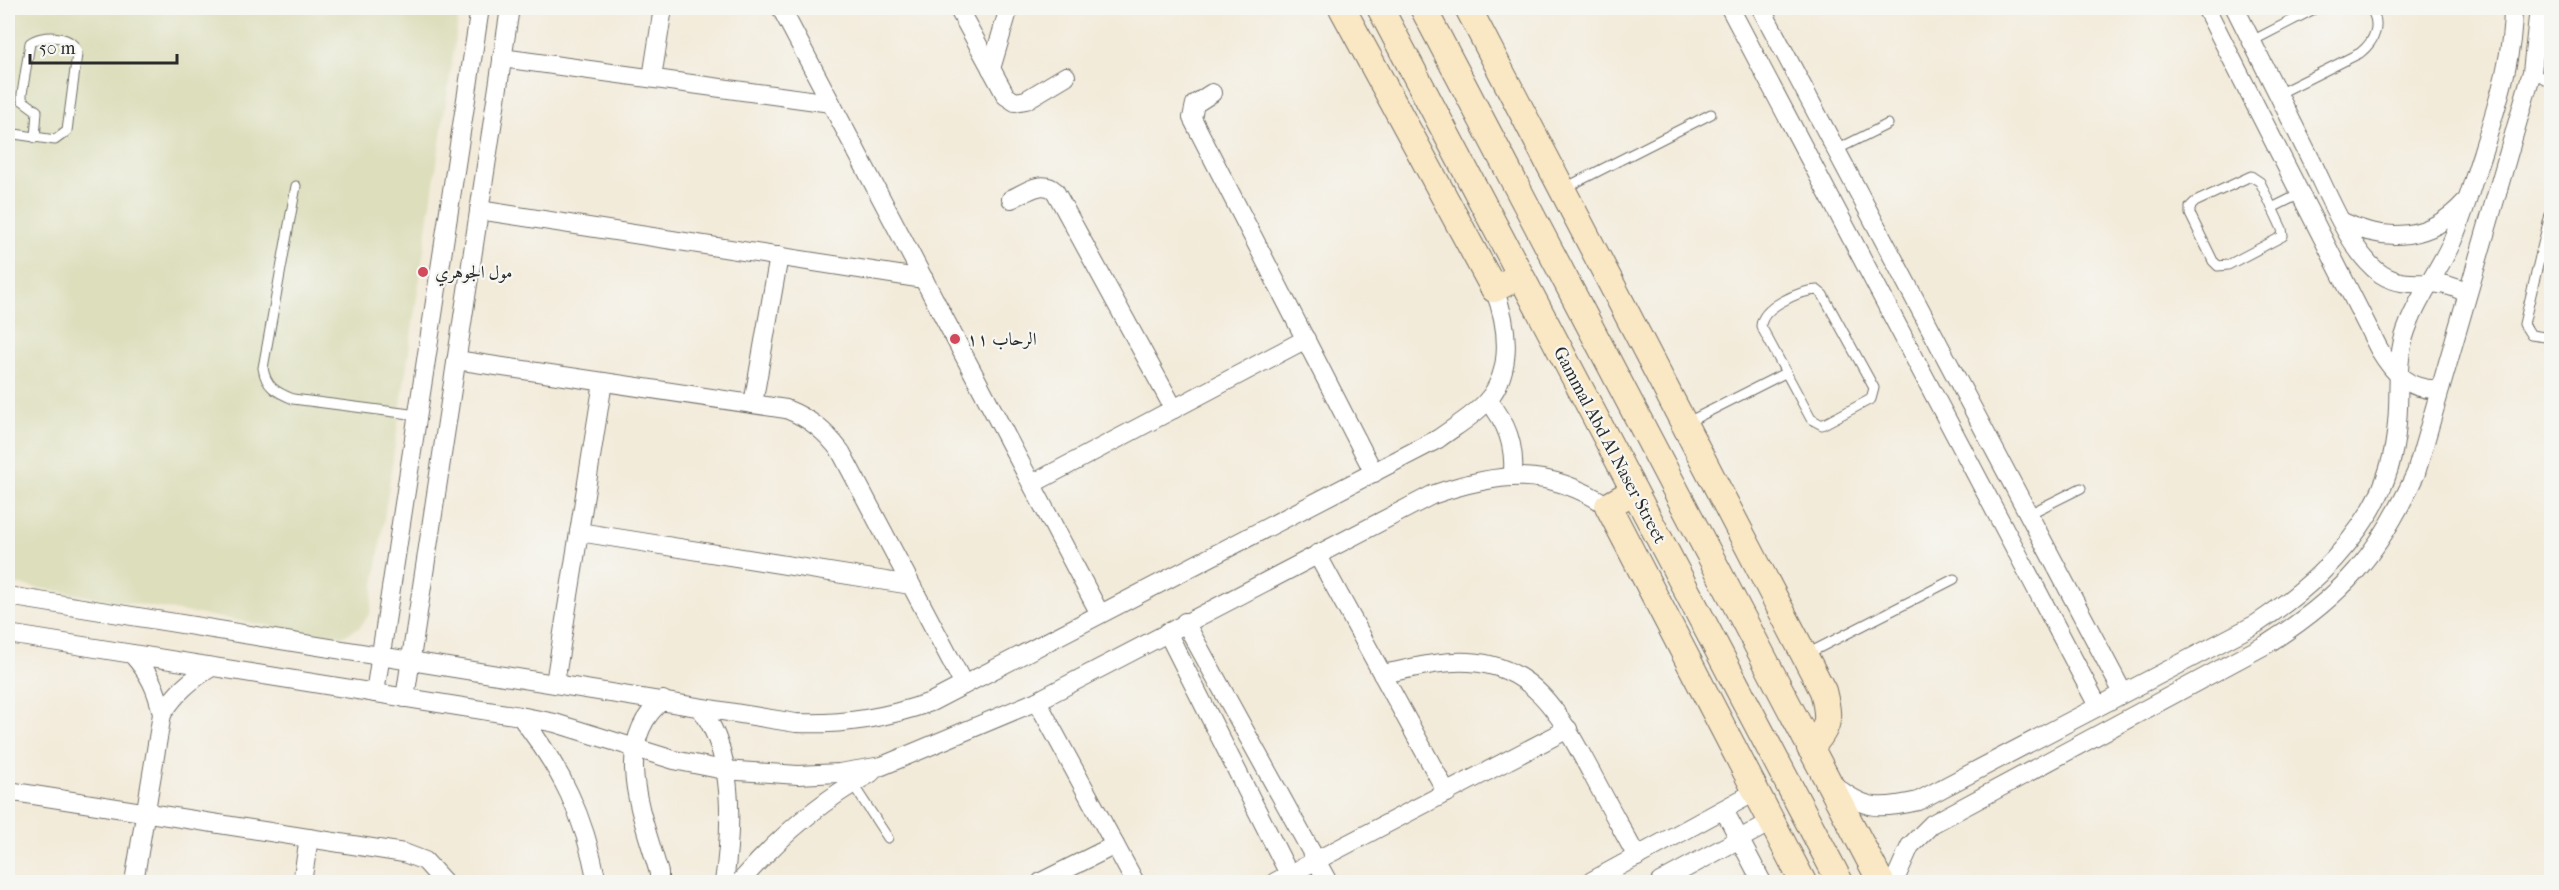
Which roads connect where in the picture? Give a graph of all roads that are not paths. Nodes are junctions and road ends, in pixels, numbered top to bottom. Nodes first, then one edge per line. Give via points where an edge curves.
1 (480, 8) edge
2 (510, 8) edge
3 (663, 8) edge
4 (781, 8) edge
5 (958, 8) edge
6 (1010, 8) edge
7 (1342, 8) edge
8 (1380, 8) edge
9 (1422, 8) edge
10 (1468, 8) edge
11 (1730, 8) edge
12 (1761, 8) edge
13 (2206, 8) edge
14 (2235, 8) edge
15 (2316, 8) edge
16 (2370, 8) edge
17 (2513, 8) edge
18 (2539, 8) edge
19 (2252, 41) junction
20 (502, 58) junction
21 (991, 69) junction
22 (2532, 72) junction
23 (1066, 76) dead end
24 (652, 78) junction
25 (2552, 82) edge
26 (1212, 93) dead end
27 (2278, 94) junction
28 (831, 103) junction
29 (1711, 114) dead end
30 (1888, 124) dead end
31 (8, 133) edge
32 (36, 138) junction
33 (1836, 150) junction
34 (296, 186) dead end
35 (1563, 189) junction
36 (2300, 194) junction
37 (2468, 198) junction
38 (1011, 199) dead end
39 (2552, 206) edge
40 (2272, 208) junction
41 (479, 210) junction
42 (2343, 222) junction
43 (779, 256) junction
44 (1521, 276) junction
45 (924, 279) junction
46 (2431, 282) junction
47 (1494, 289) junction
48 (2467, 294) junction
49 (2552, 338) edge
50 (1306, 339) junction
51 (456, 360) junction
52 (1785, 373) junction
53 (2399, 377) junction
54 (603, 382) junction
55 (2440, 389) junction
56 (1488, 400) junction
57 (753, 404) junction
58 (1174, 409) junction
59 (418, 415) junction
60 (1685, 423) junction
61 (1986, 434) junction
62 (1961, 446) junction
63 (1374, 473) junction
64 (1513, 475) junction
65 (1032, 484) junction
66 (2081, 488) dead end
67 (1634, 491) junction
68 (1608, 506) junction
69 (2029, 514) junction
70 (579, 532) junction
71 (1317, 554) junction
72 (1954, 579) dead end
73 (911, 585) junction
74 (8, 596) edge
75 (1100, 614) junction
76 (1185, 622) junction
77 (1167, 632) junction
78 (8, 633) edge
79 (132, 654) junction
80 (381, 655) junction
81 (1805, 655) junction
82 (411, 660) junction
83 (212, 667) junction
84 (1382, 674) junction
85 (555, 683) junction
86 (964, 685) junction
87 (375, 693) junction
88 (2123, 693) junction
89 (405, 698) junction
90 (663, 700) junction
91 (1038, 701) junction
92 (2098, 706) junction
93 (700, 708) junction
94 (162, 714) junction
95 (520, 716) junction
96 (1568, 729) junction
97 (1810, 748) junction
98 (634, 749) junction
99 (882, 766) junction
100 (724, 770) junction
101 (1827, 779) junction
102 (852, 783) junction
103 (8, 791) edge
104 (1755, 792) junction
105 (1447, 793) junction
106 (1724, 810) junction
107 (145, 813) junction
108 (1771, 822) junction
109 (309, 838) junction
110 (888, 838) dead end
111 (1739, 840) junction
112 (1114, 845) junction
113 (1637, 857) junction
114 (1317, 861) junction
115 (1286, 880) edge
116 (1050, 881) edge
117 (134, 882) edge
118 (302, 882) edge
119 (444, 882) edge
120 (597, 882) edge
121 (659, 882) edge
122 (724, 882) edge
123 (740, 882) edge
124 (1135, 882) edge
125 (1328, 882) edge
126 (1590, 882) edge
127 (1660, 882) edge
128 (1762, 882) edge
129 (1803, 882) edge
130 (1840, 882) edge
131 (1881, 882) edge
132 (1894, 882) edge

1 - 59 street
2 - 20 street
3 - 24 street
4 - 28 street
5 - 21 street
6 - 21 street
7 - 47 main road
8 - 44 main road, Gammal Abd Al Naser Street
9 - 97 main road, Gammal Abd Al Naser Street
10 - 35 main road
11 - 62 street
12 - 33 street
13 - 36 street
14 - 19 street
15 - 19 lane
16 - 27 lane via 2377,24 2369,46
17 - 37 street via 2507,69
18 - 22 street
19 - 27 street
20 - 24 street
20 - 41 street
21 - 23 street via 1006,96 1015,102 1026,100
22 - 25 lane
22 - 48 street
24 - 28 street
26 - 50 street via 1195,104 1192,118
27 - 42 street
28 - 45 street
29 - 35 lane
30 - 33 lane
31 - 32 lane
32 - 32 lane via 55,140 67,132 78,54 70,41 41,37 30,43 22,94 26,104 37,111
33 - 61 street
34 - 59 lane via 263,368 265,381 276,392 293,399
35 - 60 main road
36 - 40 lane
36 - 53 street via 2379,350
37 - 42 street via 2439,225 2400,237 2380,236
37 - 46 street
38 - 58 street via 1041,186 1055,191
39 - 49 lane via 2523,324 2532,335
40 - 40 lane via 2284,232 2281,239 2221,267 2213,261 2189,211 2195,202 2251,176 2258,179
41 - 43 street
41 - 51 street
42 - 46 street via 2368,263 2381,274 2398,282
43 - 45 street
43 - 57 street
44 - 47 main road
44 - 67 main road, Gammal Abd Al Naser Street
45 - 65 street
46 - 48 street via 2444,282
46 - 53 street via 2404,337
47 - 56 street via 1503,310 1506,345 1499,380
48 - 55 street
50 - 58 street
50 - 63 street
51 - 54 street
51 - 82 street
52 - 52 lane via 1761,319 1768,311 1817,290 1874,394 1822,425 1815,423
52 - 60 lane
53 - 55 street via 2418,388
53 - 88 street via 2397,424 2388,470 2372,508 2322,574 2256,624
54 - 57 street
54 - 70 street
55 - 132 street via 2416,473 2397,515 2372,554 2342,589 2307,619 2267,644 1932,824 1910,846
56 - 63 street via 1438,439
56 - 64 street via 1509,435
57 - 73 street via 786,409 808,418 827,433
58 - 65 street
59 - 80 street
60 - 81 main road
61 - 62 street
61 - 69 street
62 - 92 street
63 - 75 street
64 - 68 street via 1563,482
64 - 71 street via 1432,495
65 - 75 street
66 - 69 lane
67 - 68 main road
67 - 130 main road, Gammal Abd Al Naser Street
68 - 104 main road
69 - 88 street
70 - 73 street
70 - 85 street
71 - 76 street
71 - 84 street
72 - 81 lane
73 - 86 street
74 - 80 street
75 - 86 street
76 - 77 street
76 - 114 street
77 - 91 street
77 - 115 street
78 - 79 street
79 - 83 street
79 - 94 street via 147,671
80 - 82 street
80 - 87 street
81 - 97 main road via 1828,711 1826,731
82 - 85 street
82 - 89 street
83 - 87 street
83 - 94 street via 175,694
84 - 96 street via 1470,662 1504,669 1534,687
84 - 105 street
85 - 90 street
86 - 93 street via 898,714 830,724 796,723
87 - 89 street
88 - 92 street
89 - 95 street
90 - 93 street
90 - 98 street via 642,721
91 - 99 street
91 - 112 street
92 - 101 street via 1918,801 1886,808 1854,802
93 - 100 street via 718,737
94 - 107 street
95 - 98 street via 555,723
95 - 120 street via 550,754 573,796 589,842
96 - 105 street
96 - 113 street
97 - 101 main road, Gammal Abd Al Naser Street
98 - 100 street
98 - 121 street via 639,803
99 - 100 street via 798,775
99 - 102 street
100 - 122 street via 729,828
101 - 131 main road, Gammal Abd Al Naser Street
102 - 110 lane
102 - 123 street via 792,828
103 - 107 street
104 - 106 street
104 - 108 main road
105 - 114 street
106 - 111 street
106 - 113 street
107 - 109 street
107 - 117 street
108 - 111 street
108 - 129 main road
109 - 118 street
109 - 119 street via 404,853 425,861
111 - 127 street
111 - 128 street
112 - 116 street
112 - 124 street
113 - 126 street
114 - 115 street
114 - 125 street

